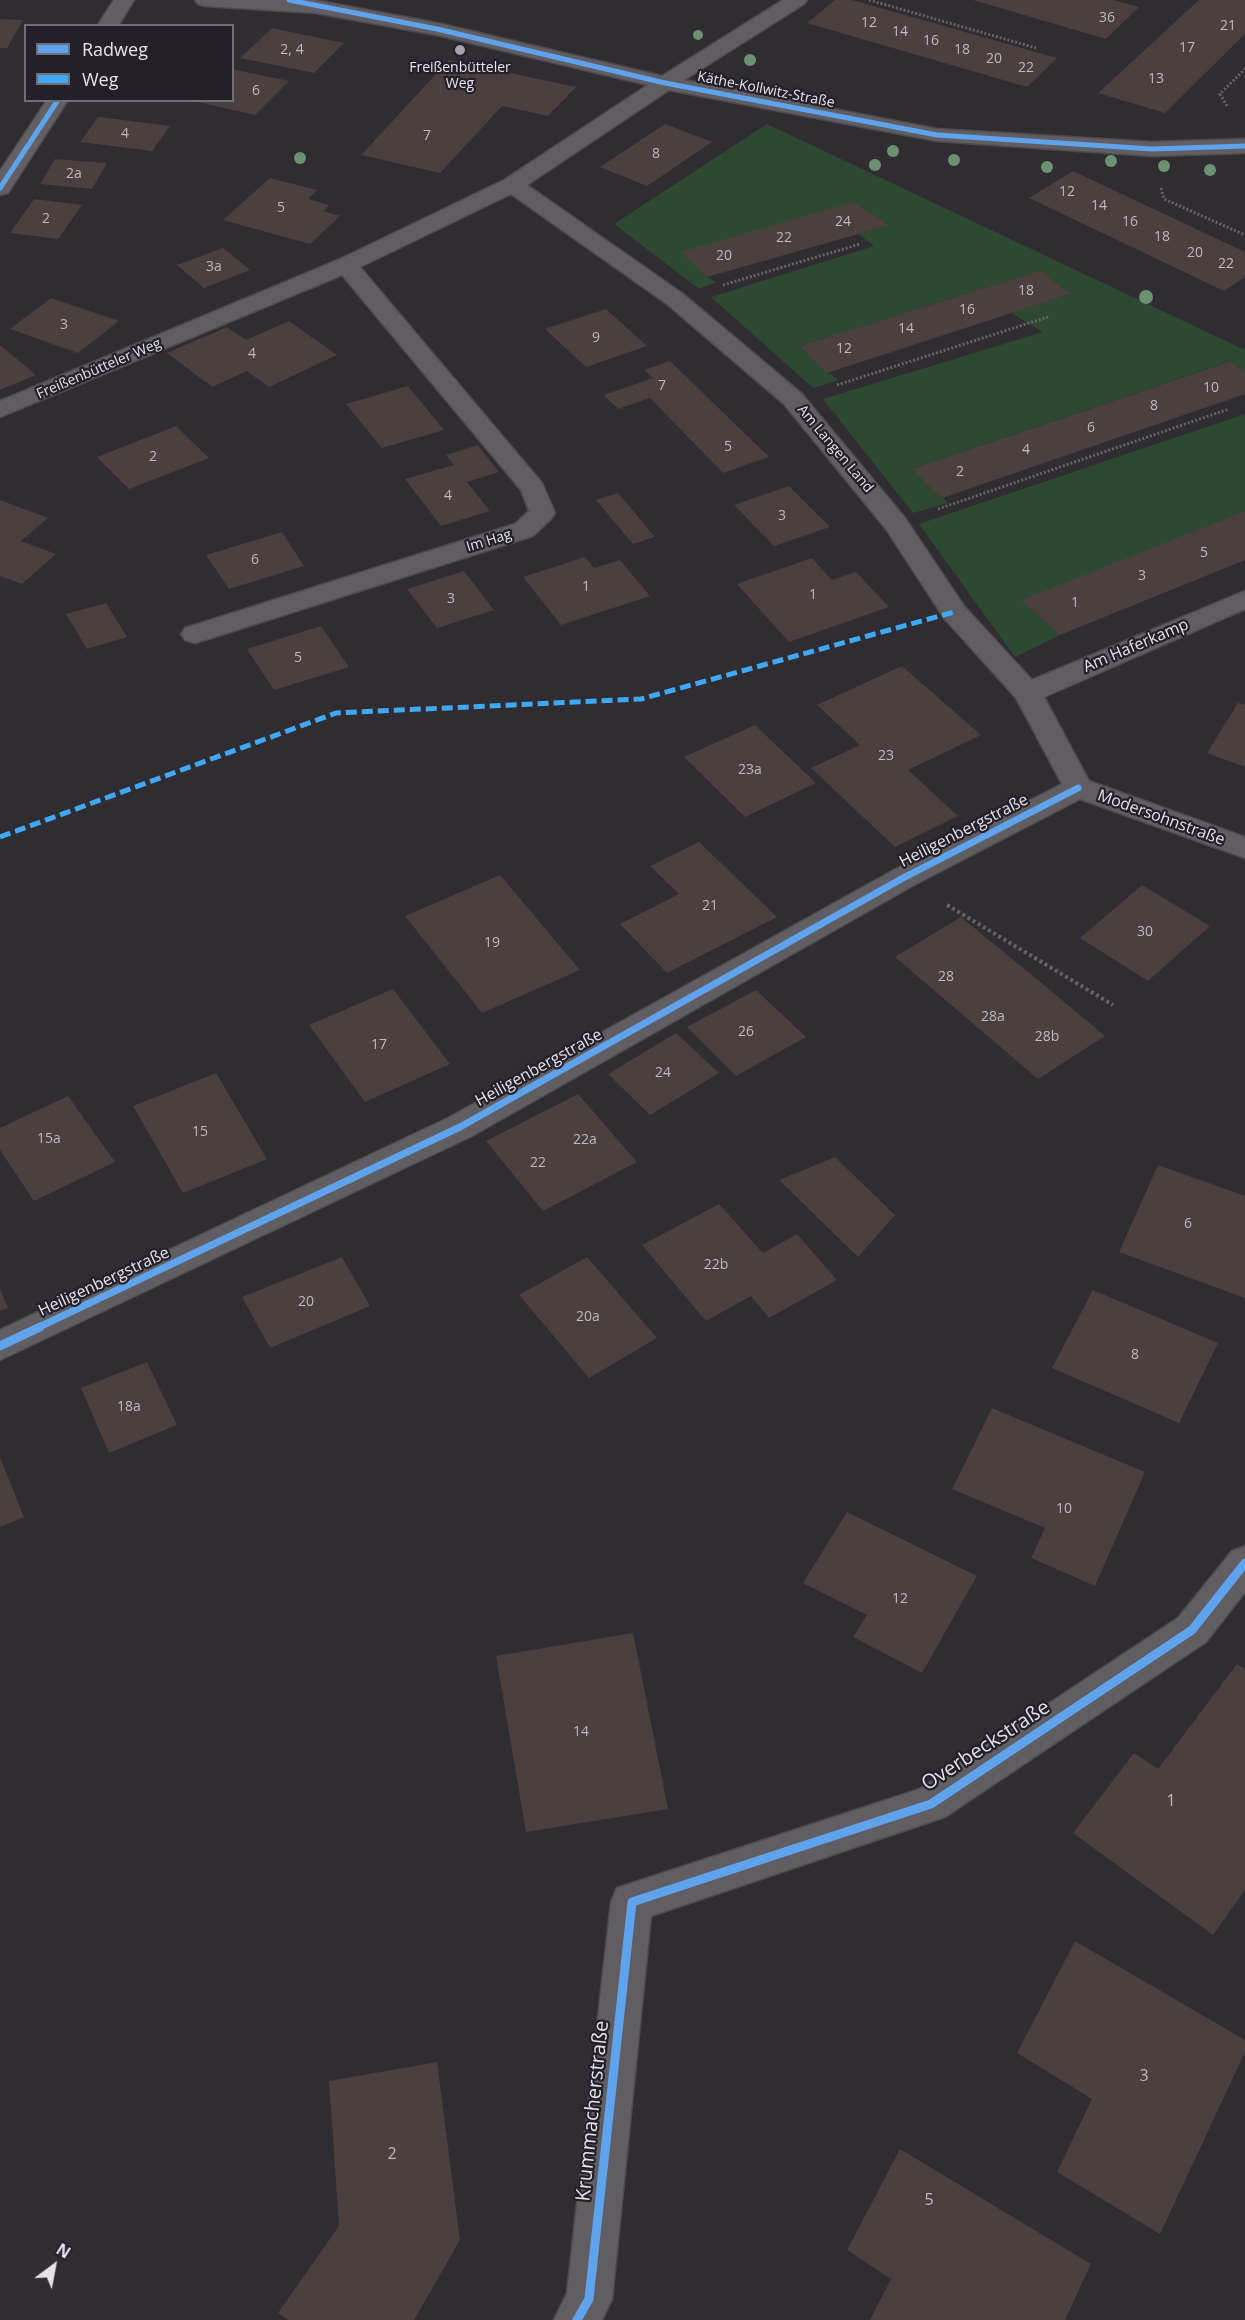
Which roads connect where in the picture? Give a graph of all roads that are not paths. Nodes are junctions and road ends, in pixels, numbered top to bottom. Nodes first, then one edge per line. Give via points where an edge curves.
1 (124, 0) edge
2 (205, 0) edge
3 (290, 0) edge
4 (797, 0) edge
5 (326, 9) junction
6 (108, 24) edge
7 (665, 83) junction
8 (57, 102) edge
9 (1245, 146) edge
10 (512, 185) junction
11 (0, 188) edge
12 (346, 265) junction
13 (0, 410) edge
14 (1245, 598) edge
15 (195, 634) dead end
16 (1028, 693) junction
17 (1078, 788) junction
18 (1245, 848) edge
19 (0, 1346) edge
20 (1245, 1563) edge
21 (632, 1902) joint
22 (577, 2320) edge

1 - 6 street
2 - 5 street, Käthe-Kollwitz-Straße
3 - 5 street, Käthe-Kollwitz-Straße
4 - 7 street, Freißenbütteler Weg
5 - 7 street, Käthe-Kollwitz-Straße via 437,29
7 - 9 street, Käthe-Kollwitz-Straße via 937,135 1152,149
7 - 10 street, Freißenbütteler Weg
8 - 11 street
10 - 12 street, Freißenbütteler Weg
10 - 16 street, Am Langen Land via 675,299 794,399 896,524 954,612
12 - 13 street, Freißenbütteler Weg
12 - 15 street, Im Hag via 533,488 542,513 524,531
14 - 16 street, Am Haferkamp
16 - 17 street, Am Langen Land
17 - 18 street, Modersohnstraße
17 - 19 street, Heiligenbergstraße via 903,878 460,1127
20 - 21 street, Overbeckstraße via 1192,1630 931,1803
21 - 22 street, Krummacherstraße via 589,2299

